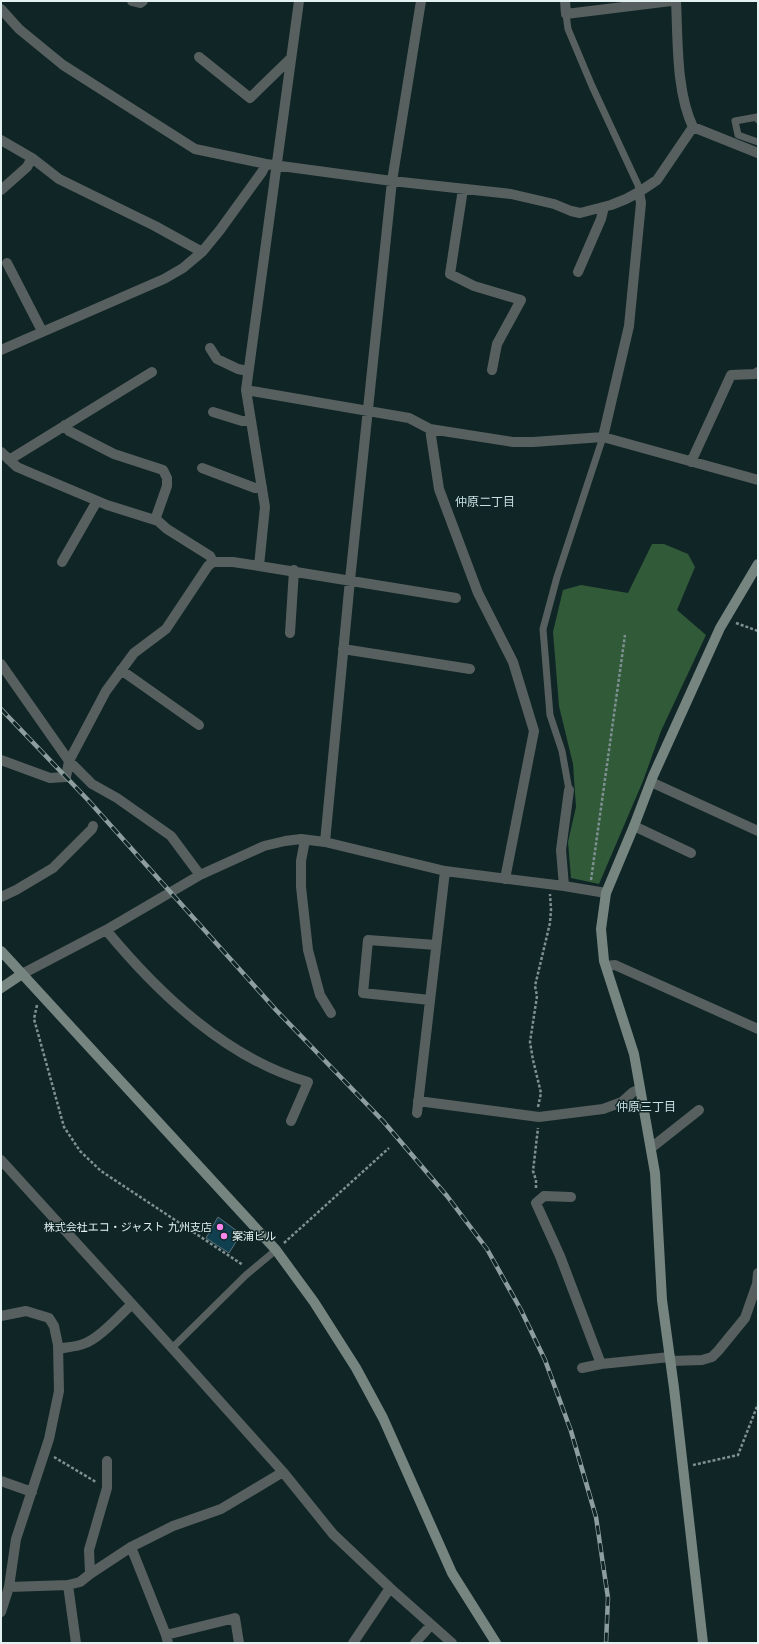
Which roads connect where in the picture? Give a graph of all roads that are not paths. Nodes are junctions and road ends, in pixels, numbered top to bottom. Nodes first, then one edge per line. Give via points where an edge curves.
1 (132, 1) edge
2 (143, 1) edge
3 (300, 1) edge
4 (421, 1) edge
5 (565, 1) edge
6 (671, 1) edge
7 (676, 1) edge
8 (1, 9) edge
9 (566, 14) junction
10 (200, 57) dead end
11 (291, 58) junction
12 (758, 120) edge
13 (693, 127) junction
14 (1, 140) edge
15 (758, 142) edge
16 (758, 153) edge
17 (32, 158) junction
18 (271, 164) junction
19 (392, 181) junction
20 (464, 189) junction
21 (1, 190) edge
22 (639, 192) junction
23 (604, 206) junction
24 (202, 252) junction
25 (7, 263) dead end
26 (578, 272) dead end
27 (42, 331) junction
28 (210, 348) dead end
29 (1, 350) edge
30 (492, 370) dead end
31 (248, 371) junction
32 (152, 372) dead end
33 (758, 372) edge
34 (246, 390) junction
35 (368, 411) junction
36 (213, 412) dead end
37 (251, 421) junction
38 (65, 425) junction
39 (430, 429) junction
40 (604, 437) junction
41 (1, 452) edge
42 (9, 460) junction
43 (691, 462) junction
44 (202, 468) dead end
45 (758, 480) edge
46 (262, 487) junction
47 (96, 501) junction
48 (155, 520) junction
49 (62, 562) dead end
50 (213, 562) junction
51 (259, 566) junction
52 (757, 569) edge
53 (294, 570) junction
54 (350, 580) junction
55 (456, 598) dead end
56 (290, 633) dead end
57 (343, 649) junction
58 (1, 664) edge
59 (470, 669) dead end
60 (121, 670) junction
61 (199, 725) dead end
62 (1, 760) edge
63 (69, 761) junction
64 (651, 782) junction
65 (570, 790) joint
66 (93, 826) dead end
67 (634, 826) junction
68 (758, 831) edge
69 (305, 840) junction
70 (325, 842) junction
71 (691, 853) dead end
72 (446, 871) junction
73 (200, 875) junction
74 (505, 879) junction
75 (564, 886) junction
76 (606, 894) junction
77 (1, 897) edge
78 (106, 930) junction
79 (436, 945) junction
80 (1, 951) edge
81 (606, 966) junction
82 (22, 974) junction
83 (1, 988) edge
84 (430, 1000) junction
85 (331, 1013) dead end
86 (758, 1030) edge
87 (640, 1089) junction
88 (418, 1101) junction
89 (699, 1110) dead end
90 (416, 1113) dead end
91 (291, 1121) dead end
92 (651, 1148) junction
93 (1, 1160) edge
94 (571, 1197) dead end
95 (276, 1250) junction
96 (758, 1273) edge
97 (132, 1304) junction
98 (1, 1316) edge
99 (172, 1348) junction
100 (58, 1349) junction
101 (670, 1359) junction
102 (601, 1364) junction
103 (582, 1368) dead end
104 (108, 1461) dead end
105 (282, 1472) junction
106 (1, 1481) edge
107 (32, 1492) junction
108 (131, 1547) junction
109 (90, 1574) junction
110 (68, 1585) junction
111 (9, 1587) junction
112 (390, 1588) junction
113 (1, 1612) edge
114 (431, 1625) junction
115 (167, 1639) edge
116 (76, 1643) edge
117 (239, 1643) edge
118 (353, 1643) edge
119 (415, 1643) edge
120 (452, 1643) edge
121 (496, 1643) edge
122 (703, 1643) edge

1 - 2 street
3 - 11 street
4 - 19 street
5 - 9 street
6 - 9 street
7 - 13 street via 682,91
8 - 18 street via 19,29 63,65 196,149
9 - 22 lane via 568,29
10 - 11 street via 250,98
11 - 18 street
12 - 15 lane via 757,117 735,121 738,135
13 - 16 street
13 - 22 street via 657,180
14 - 17 street
17 - 21 street via 27,168
17 - 24 street via 59,179
18 - 19 street
18 - 24 street via 262,172
18 - 31 street
19 - 20 street
19 - 35 street
20 - 23 street via 511,194 580,213
20 - 30 street via 450,274 474,286 521,300 497,344
22 - 23 street
22 - 40 street via 641,203 629,326
23 - 26 street
24 - 27 street via 183,268 164,279
25 - 27 street
27 - 29 street
28 - 31 street via 217,359
31 - 34 street
32 - 38 street
33 - 43 street via 731,375
34 - 35 street
34 - 37 street
35 - 39 street via 409,418
35 - 54 street
36 - 37 street via 242,421
37 - 46 street
38 - 42 street
38 - 48 street via 69,431 114,454 163,470 167,486
39 - 40 street via 513,442
39 - 74 street via 439,489 478,593 513,662 534,731
40 - 43 street
40 - 65 lane via 557,578 543,629 550,715 562,751
41 - 42 street
42 - 47 street via 17,467
43 - 45 street
44 - 46 street via 255,488
46 - 51 street via 265,507
47 - 48 street
47 - 49 street
48 - 50 street via 210,556
50 - 51 street
50 - 60 street via 166,629 134,653
51 - 53 street
52 - 64 street via 720,628
53 - 54 street
53 - 56 street
54 - 55 street
54 - 57 street
57 - 59 street
57 - 70 street
58 - 63 street
60 - 61 street
60 - 63 street via 106,691
62 - 63 street via 50,778 66,777
63 - 73 street via 92,784 117,798 171,836
64 - 67 street
64 - 68 street
65 - 75 street via 561,850
66 - 77 street via 53,868
67 - 71 street
67 - 76 street
69 - 70 street
69 - 73 street via 264,846
69 - 85 street via 301,861 301,887 308,950 320,995
70 - 72 street
72 - 74 street
72 - 79 street
73 - 78 street
74 - 75 street
75 - 76 street
76 - 81 street via 601,929
78 - 82 street
78 - 91 street via 170,998 201,1024 254,1059 287,1076 308,1082
79 - 84 street
79 - 84 street via 368,940 363,993
80 - 82 street
81 - 86 street via 615,965
81 - 87 street via 634,1054
82 - 83 street
82 - 95 street
84 - 88 street
87 - 88 street via 622,1102 603,1109 539,1116
87 - 92 street
88 - 90 street
89 - 92 street
92 - 101 street via 655,1173 662,1300
93 - 97 street
94 - 102 street via 544,1196 536,1203 560,1256
95 - 99 lane
95 - 121 street via 318,1308 356,1368 383,1418 452,1573
96 - 101 street via 757,1284 745,1318 718,1352 702,1360
97 - 99 street
97 - 100 street via 89,1342
98 - 100 street via 26,1311 49,1318 54,1326
99 - 105 street
100 - 107 street via 59,1391 49,1439
101 - 102 street
101 - 122 street
102 - 103 street
104 - 109 street via 107,1488 89,1550
105 - 108 street via 221,1510 173,1526
105 - 112 street via 333,1534
106 - 107 street
107 - 111 street via 16,1539
108 - 109 street
108 - 115 street
109 - 110 street via 80,1582
110 - 111 street
110 - 116 street
111 - 113 street
112 - 114 street
112 - 118 street
114 - 119 street
114 - 120 street
115 - 117 street via 235,1618

